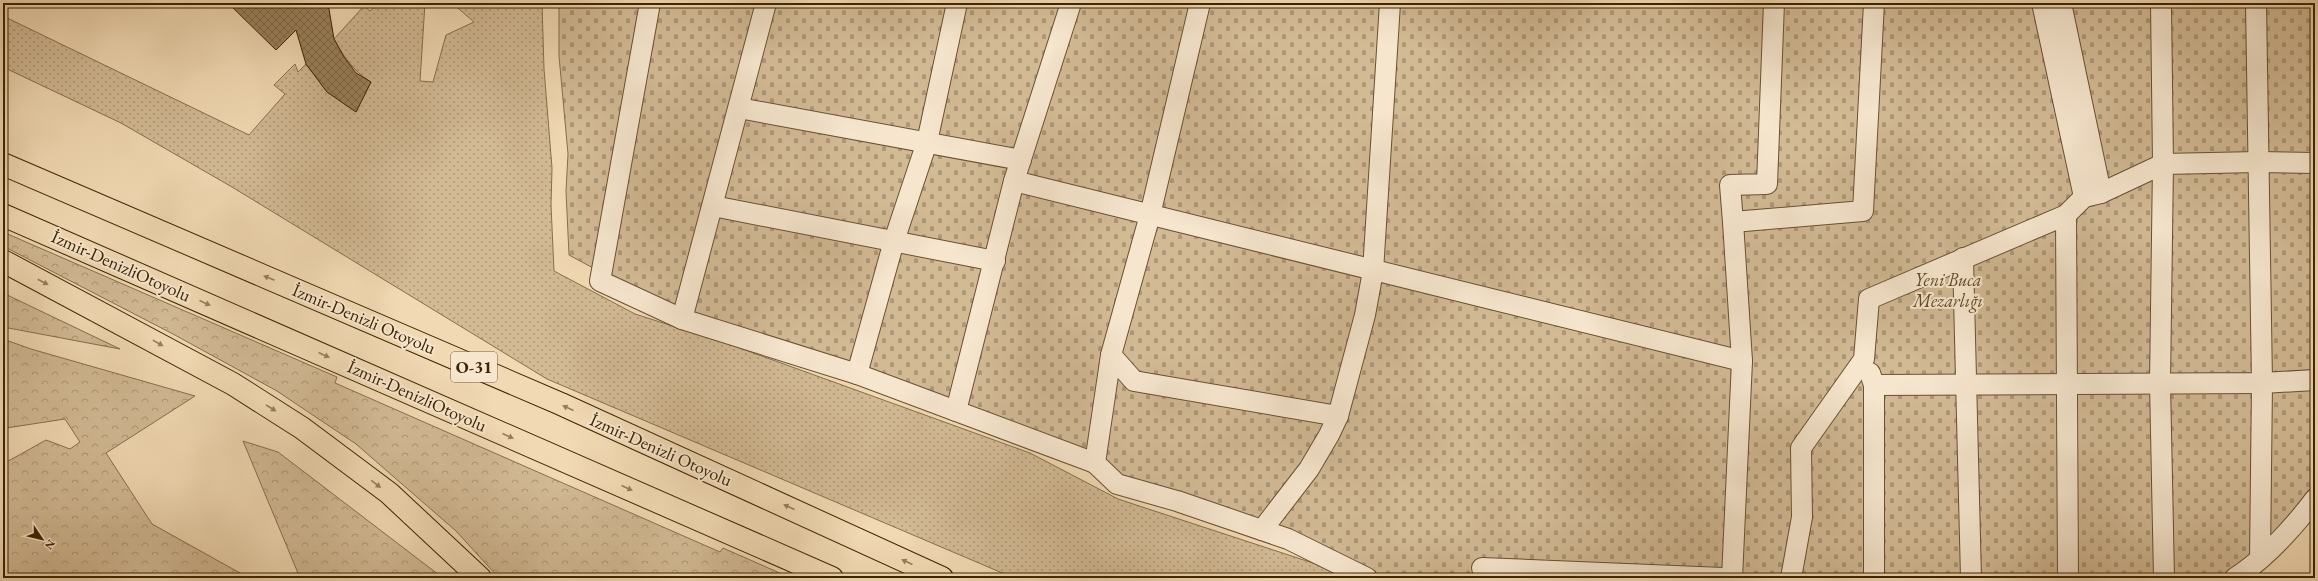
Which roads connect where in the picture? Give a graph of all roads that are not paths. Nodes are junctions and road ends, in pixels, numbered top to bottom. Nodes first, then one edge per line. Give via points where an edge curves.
1 (650, 3) edge
2 (766, 3) edge
3 (957, 3) edge
4 (1071, 3) edge
5 (1200, 3) edge
6 (1390, 3) edge
7 (1774, 3) edge
8 (1874, 3) edge
9 (2042, 3) edge
10 (2061, 3) edge
11 (2161, 3) edge
12 (2256, 3) edge
13 (739, 108) junction
14 (927, 142) junction
15 (1021, 160) junction
16 (2258, 162) junction
17 (2315, 163) edge
18 (3, 164) edge
19 (2163, 164) junction
20 (1014, 181) junction
21 (2092, 195) junction
22 (713, 206) junction
23 (3, 214) edge
24 (1150, 215) junction
25 (2066, 215) junction
26 (1733, 222) junction
27 (894, 241) junction
28 (1963, 258) junction
29 (3, 261) edge
30 (995, 261) junction
31 (1373, 271) junction
32 (682, 318) junction
33 (1111, 355) junction
34 (1864, 359) junction
35 (1742, 361) junction
36 (857, 374) junction
37 (2315, 380) edge
38 (2160, 383) junction
39 (2262, 383) junction
40 (1966, 384) junction
41 (2067, 384) junction
42 (1874, 385) junction
43 (956, 411) junction
44 (1338, 416) junction
45 (1095, 463) junction
46 (2315, 499) edge
47 (1262, 530) junction
48 (2260, 559) junction
49 (1482, 568) dead end
50 (480, 578) edge
51 (832, 578) edge
52 (942, 578) edge
53 (1367, 578) edge
54 (1723, 578) edge
55 (1732, 578) edge
56 (1792, 578) edge
57 (1874, 578) edge
58 (1971, 578) edge
59 (2068, 578) edge
60 (2164, 578) edge
61 (2234, 578) edge

1 - 32 lane via 600,281
2 - 13 lane
3 - 14 lane
4 - 15 lane
5 - 24 lane
6 - 31 lane
7 - 26 lane via 1767,184 1730,185
8 - 26 lane via 1863,211
9 - 21 lane
10 - 21 lane
11 - 19 lane
12 - 16 lane
13 - 14 lane
13 - 22 lane
14 - 15 lane
14 - 27 lane
15 - 20 lane
16 - 17 lane
16 - 19 lane
16 - 39 lane
52 -> 18 highway, İzmir-Denizli Otoyolu / O-31 via 561,404
19 - 21 lane
19 - 38 lane
20 - 24 lane
20 - 30 lane
21 - 25 lane
22 - 27 lane
22 - 32 lane
23 -> 51 highway, İzmir-DenizliOtoyolu / O-31
24 - 31 lane
24 - 33 lane
25 - 28 lane
25 - 41 lane
26 - 35 lane
27 - 30 lane
27 - 36 lane
28 - 34 lane via 1869,299
28 - 40 lane
29 -> 50 highway via 233,384 302,428 389,493
30 - 43 lane
31 - 35 lane
31 - 44 lane via 1365,315
32 - 36 lane
33 - 44 lane via 1134,381
33 - 45 lane
34 - 42 lane
34 - 56 lane via 1801,448 1802,517
35 - 55 lane
36 - 43 lane
37 - 39 lane
38 - 39 lane
38 - 41 lane
38 - 60 lane
39 - 48 lane
40 - 41 lane
40 - 42 lane
40 - 58 lane
41 - 59 lane
42 - 57 lane
43 - 45 lane
44 - 47 lane via 1309,469
45 - 47 lane via 1117,484
46 - 48 lane
47 - 53 lane via 1288,539
48 - 61 lane
49 - 54 lane

